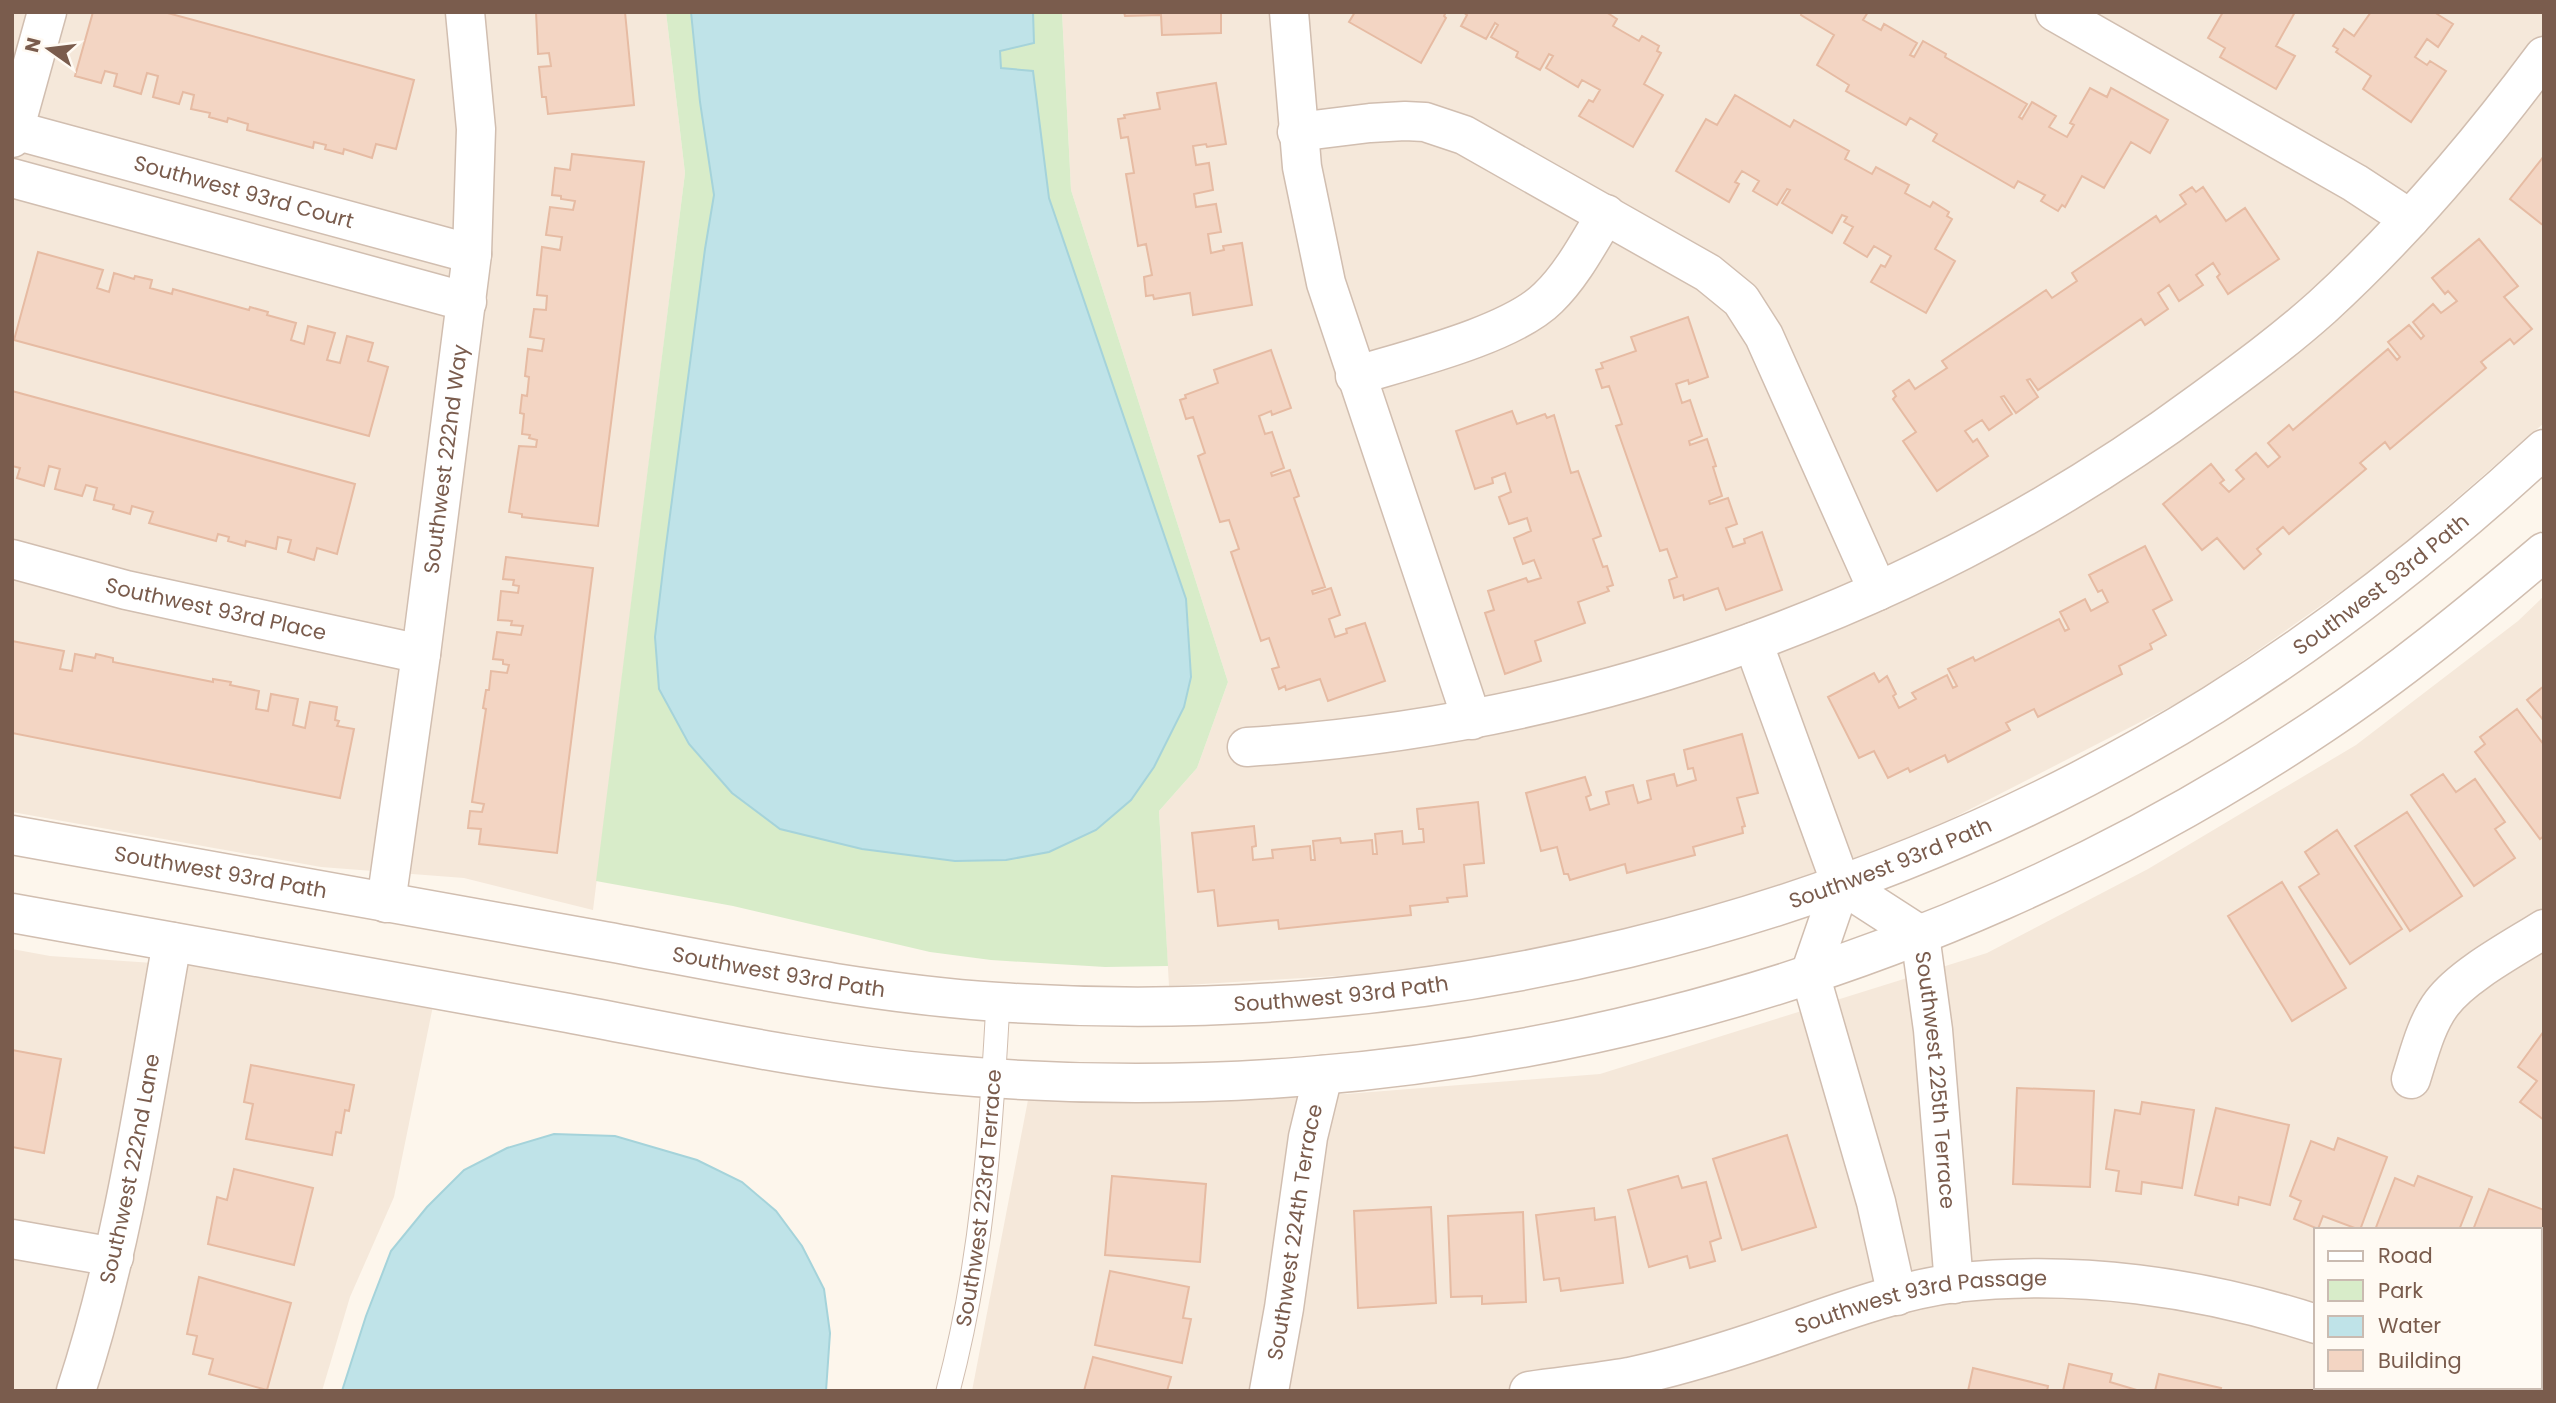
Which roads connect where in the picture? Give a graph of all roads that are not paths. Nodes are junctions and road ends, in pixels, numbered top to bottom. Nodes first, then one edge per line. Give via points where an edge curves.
1 (47, 12) edge
2 (465, 12) edge
3 (1289, 12) edge
4 (2054, 12) edge
5 (2544, 56) edge
6 (1297, 132) junction
7 (13, 134) edge
8 (12, 178) edge
9 (1606, 214) junction
10 (2410, 219) junction
11 (472, 254) junction
12 (467, 302) junction
13 (1355, 376) junction
14 (2544, 449) edge
15 (2544, 552) edge
16 (12, 559) edge
17 (1878, 591) junction
18 (1753, 642) junction
19 (421, 654) junction
20 (1472, 720) junction
21 (1247, 747) dead end
22 (12, 835) edge
23 (1841, 884) junction
24 (386, 903) junction
25 (12, 913) edge
26 (2544, 929) edge
27 (1920, 935) junction
28 (172, 942) junction
29 (1810, 974) junction
30 (998, 1002) junction
31 (1323, 1075) junction
32 (994, 1078) junction
33 (2411, 1079) dead end
34 (12, 1239) edge
35 (114, 1257) junction
36 (1954, 1283) junction
37 (1897, 1296) junction
38 (2314, 1323) edge
39 (1679, 1378) edge
40 (76, 1391) edge
41 (948, 1391) edge
42 (1269, 1391) edge
43 (1529, 1391) edge

1 - 7 street
2 - 11 street, Southwest 222nd Way via 476,129
3 - 6 street
4 - 10 street
5 - 10 street via 2481,139
6 - 9 street via 1405,121 1445,127
6 - 13 street via 1307,203 1326,283
7 - 11 street, Southwest 93rd Court
8 - 12 street
9 - 13 street via 1554,291 1529,313 1460,342
9 - 17 street via 1708,273 1753,316
10 - 17 street via 2287,337 2119,461 1972,547
11 - 12 street, Southwest 222nd Way
12 - 19 street, Southwest 222nd Way
13 - 20 street
14 - 23 street, Southwest 93rd Path via 2400,573 2212,706 2020,809
15 - 27 street via 2378,685 2258,765 2067,870
16 - 19 street, Southwest 93rd Place via 126,590
17 - 18 street
18 - 20 street via 1588,693
18 - 23 street
19 - 24 street, Southwest 222nd Way
20 - 21 street
22 - 24 street, Southwest 93rd Path
23 - 27 street, Southwest 225th Terrace
23 - 29 street
23 - 30 street, Southwest 93rd Path via 1613,952 1399,991 1183,1007
24 - 30 street, Southwest 93rd Path via 823,981
25 - 28 street
26 - 33 street via 2470,977 2443,1002
27 - 29 street
27 - 36 street, Southwest 225th Terrace via 1933,1030
28 - 32 street via 794,1055
28 - 35 street, Southwest 222nd Lane
29 - 31 street via 1731,1000 1553,1044
29 - 37 street via 1876,1202
30 - 32 lane, Southwest 223rd Terrace
31 - 32 street via 1193,1083
31 - 42 street, Southwest 224th Terrace via 1304,1162
32 - 41 lane, Southwest 223rd Terrace via 967,1317
34 - 35 street
35 - 40 street, Southwest 222nd Lane
36 - 37 street, Southwest 93rd Passage
36 - 38 street, Southwest 93rd Passage via 2059,1280 2147,1285 2233,1301
37 - 39 street, Southwest 93rd Passage
39 - 43 street, Southwest 93rd Passage via 1628,1377

